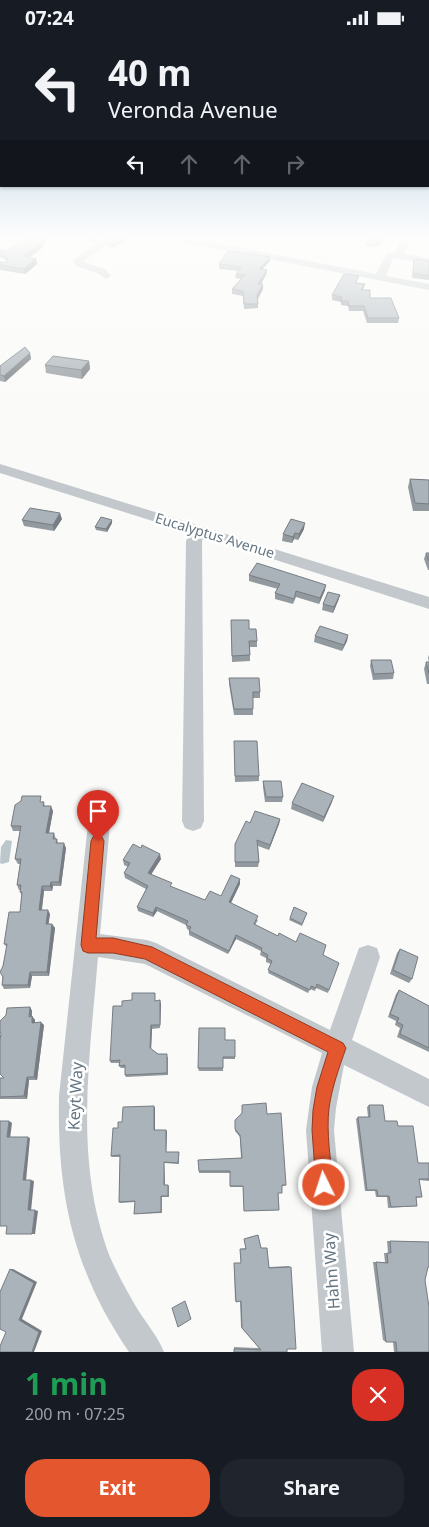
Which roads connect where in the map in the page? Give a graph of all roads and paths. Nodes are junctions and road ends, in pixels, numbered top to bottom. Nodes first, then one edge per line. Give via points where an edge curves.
1 (0, 468) edge
2 (200, 530) junction
3 (429, 603) edge
4 (193, 821) dead end
5 (99, 824) dead end
6 (88, 945) junction
7 (368, 957) dead end
8 (338, 1048) junction
9 (429, 1093) edge
10 (148, 1352) edge
11 (338, 1352) edge

1 - 2 street, Eucalyptus Avenue
2 - 3 street, Eucalyptus Avenue
2 - 4 street via 194,541
5 - 6 street, Keyt Way
6 - 8 street via 146,952
6 - 10 street, Keyt Way via 73,1096 75,1180 87,1237 102,1275 116,1306
7 - 8 street, Hahn Way
8 - 9 street
8 - 11 street, Hahn Way via 325,1087 320,1130

